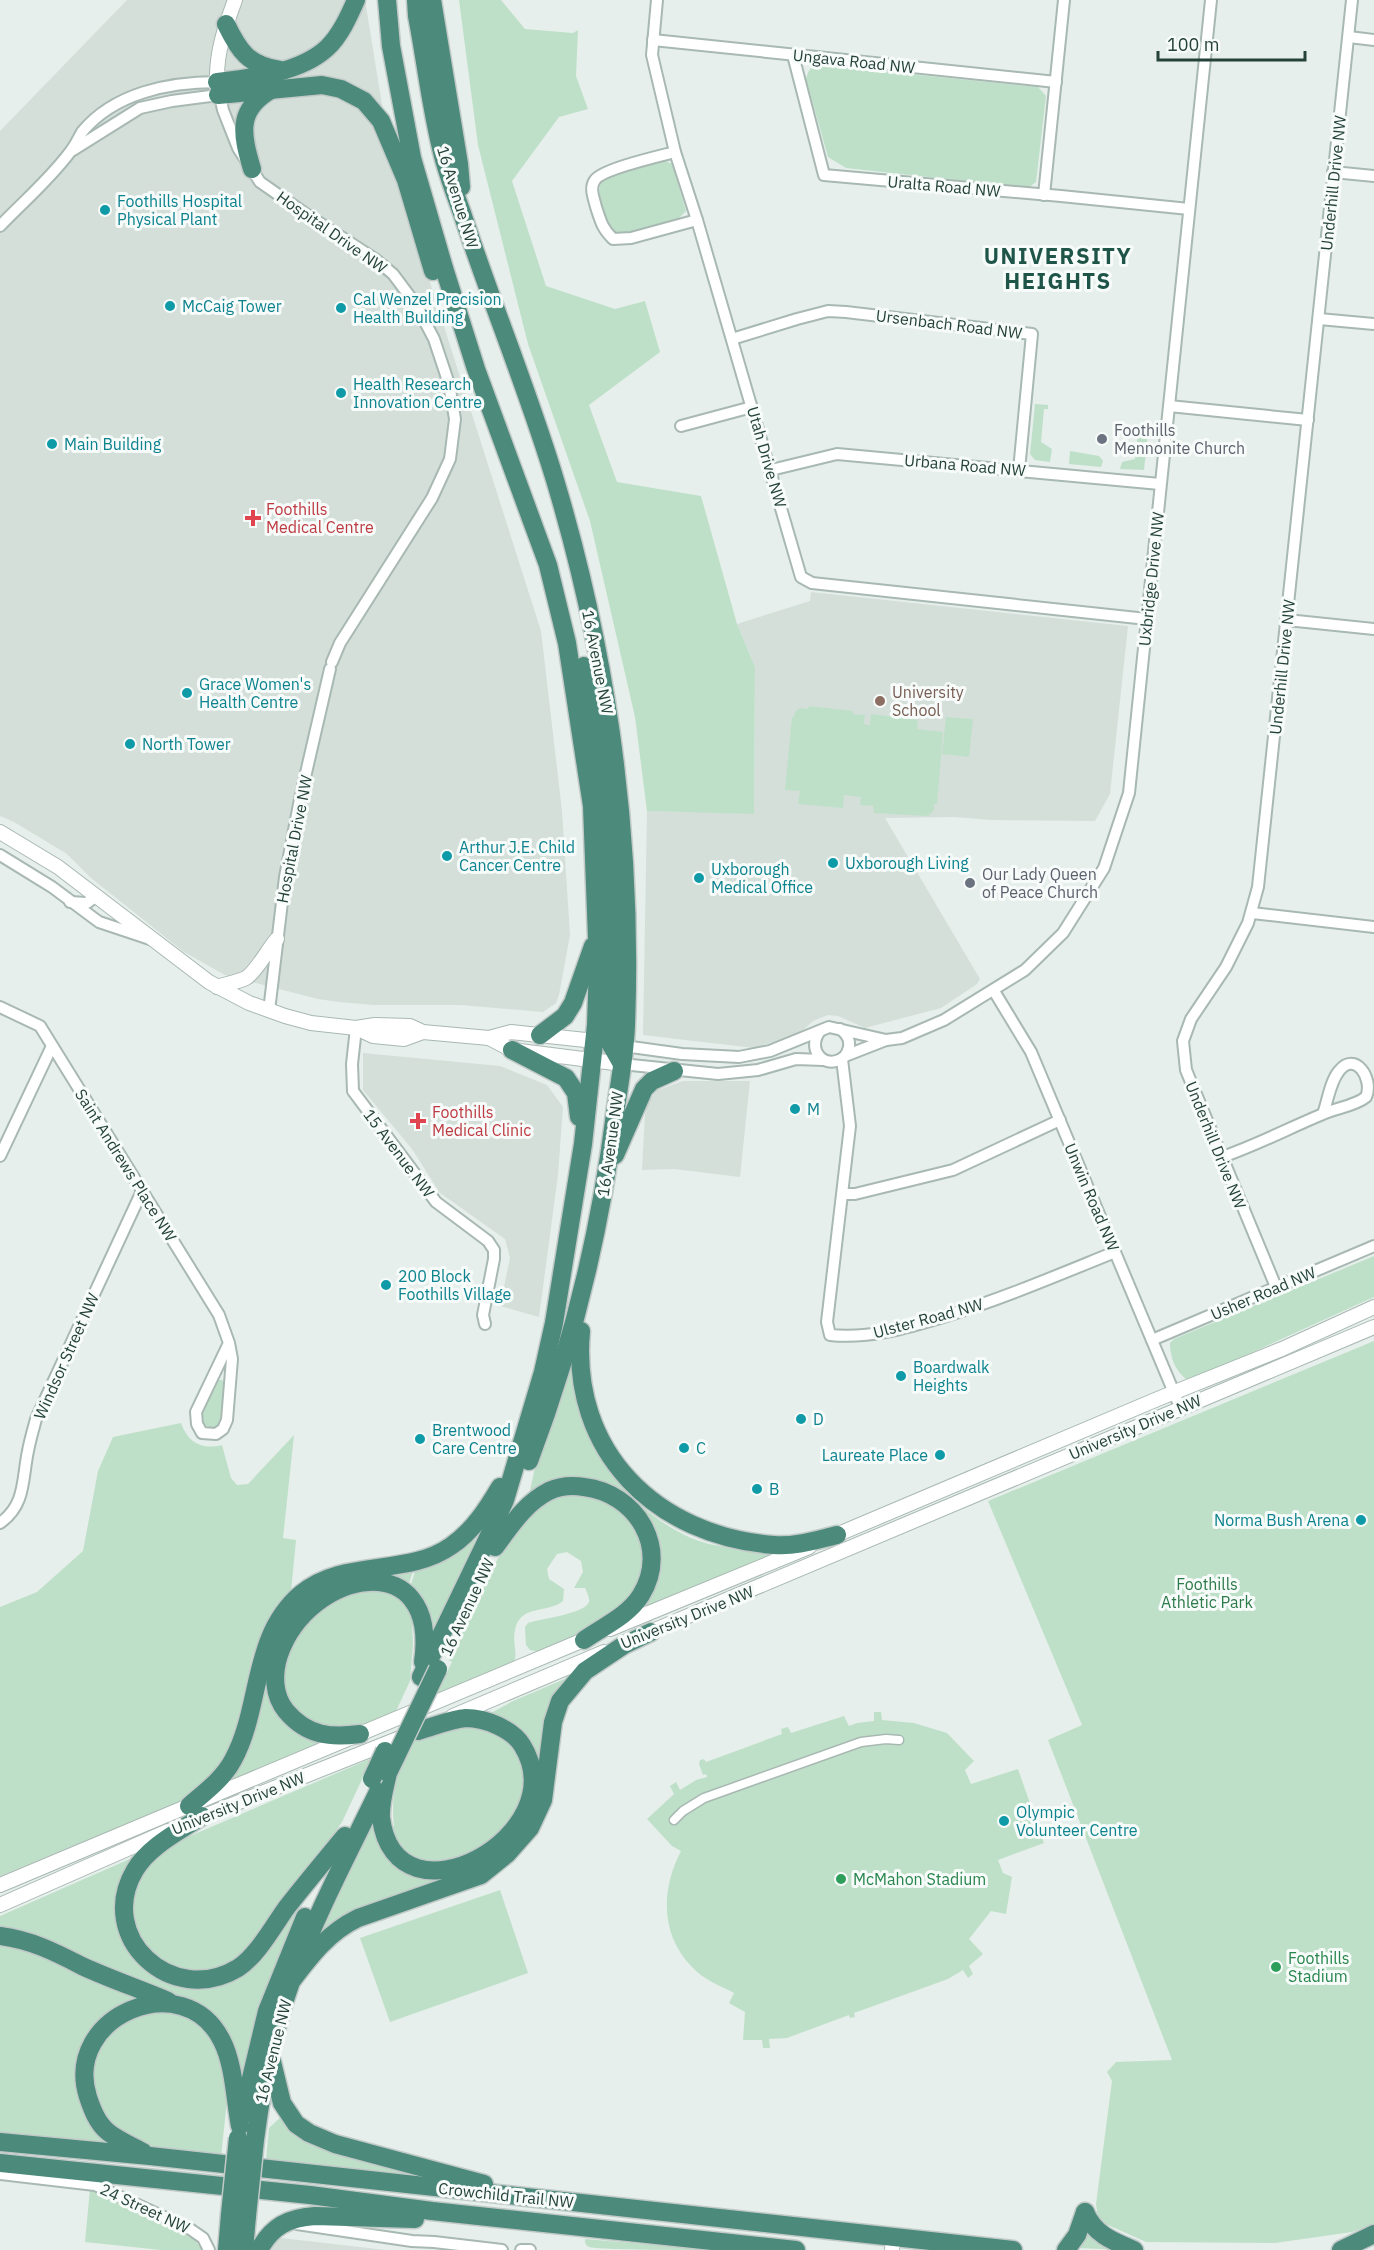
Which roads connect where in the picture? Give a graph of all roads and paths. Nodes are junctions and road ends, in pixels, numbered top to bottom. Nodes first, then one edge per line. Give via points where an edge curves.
1 (235, 0) edge
2 (356, 0) edge
3 (387, 0) edge
4 (416, 0) edge
5 (657, 0) edge
6 (1064, 0) edge
7 (1211, 0) edge
8 (1352, 0) edge
9 (433, 5) edge
10 (226, 24) junction
11 (1349, 37) junction
12 (1374, 39) edge
13 (653, 40) junction
14 (793, 55) junction
15 (285, 70) junction
16 (1056, 82) junction
17 (218, 88) junction
18 (274, 88) junction
19 (675, 152) junction
20 (252, 169) junction
21 (1333, 172) junction
22 (1374, 176) edge
23 (1044, 195) junction
24 (1189, 209) junction
25 (464, 219) junction
26 (697, 220) junction
27 (0, 226) edge
28 (1319, 319) junction
29 (1374, 324) edge
30 (732, 339) junction
31 (476, 369) junction
32 (1169, 406) junction
33 (752, 407) junction
34 (1308, 420) junction
35 (681, 426) dead end
36 (771, 470) junction
37 (1019, 470) junction
38 (1160, 484) junction
39 (548, 565) junction
40 (1147, 619) junction
41 (1287, 620) junction
42 (1374, 629) edge
43 (0, 832) edge
44 (0, 855) edge
45 (96, 896) junction
46 (70, 902) junction
47 (596, 911) junction
48 (1252, 913) junction
49 (1374, 927) edge
50 (276, 939) junction
51 (151, 940) junction
52 (217, 987) junction
53 (994, 991) junction
54 (0, 1007) edge
55 (269, 1011) junction
56 (356, 1028) junction
57 (840, 1029) junction
58 (820, 1031) junction
59 (540, 1035) junction
60 (489, 1038) junction
61 (886, 1040) junction
62 (610, 1043) junction
63 (52, 1046) junction
64 (512, 1050) junction
65 (844, 1058) junction
66 (593, 1060) junction
67 (823, 1060) junction
68 (622, 1064) junction
69 (674, 1071) junction
70 (1323, 1114) junction
71 (1060, 1120) junction
72 (583, 1144) junction
73 (0, 1156) edge
74 (1222, 1158) junction
75 (608, 1170) junction
76 (142, 1191) junction
77 (843, 1194) junction
78 (1374, 1246) edge
79 (1115, 1252) junction
80 (1275, 1287) junction
81 (581, 1302) junction
82 (1374, 1307) edge
83 (485, 1324) dead end
84 (1374, 1327) edge
85 (1152, 1340) junction
86 (229, 1343) junction
87 (1175, 1392) junction
88 (1180, 1407) junction
89 (521, 1449) junction
90 (0, 1523) edge
91 (837, 1535) junction
92 (495, 1547) junction
93 (651, 1632) junction
94 (584, 1640) junction
95 (430, 1673) junction
96 (418, 1731) junction
97 (360, 1734) junction
98 (899, 1740) dead end
99 (380, 1776) junction
100 (196, 1811) junction
101 (674, 1820) dead end
102 (345, 1836) junction
103 (0, 1885) edge
104 (0, 1905) edge
105 (0, 1936) edge
106 (293, 1978) junction
107 (176, 2004) junction
108 (272, 2045) junction
109 (244, 2135) junction
110 (3, 2141) edge
111 (150, 2156) junction
112 (0, 2163) edge
113 (0, 2174) edge
114 (508, 2195) junction
115 (239, 2215) junction
116 (544, 2223) junction
117 (275, 2228) junction
118 (1374, 2234) edge
119 (893, 2244) edge
120 (209, 2250) edge
121 (227, 2250) edge
122 (244, 2250) edge
123 (259, 2250) edge
124 (502, 2250) edge
125 (521, 2250) edge
126 (530, 2250) edge
127 (795, 2250) edge
128 (1013, 2250) edge
129 (1066, 2250) edge
130 (1134, 2250) edge
131 (1341, 2250) edge

1 - 10 street
2 - 15 highway via 327,48
3 - 31 highway, 16 Avenue NW via 391,46 412,158
4 - 25 highway, 16 Avenue NW via 443,155
5 - 13 street, Utah Drive NW
6 - 16 street
7 - 24 street, Uxbridge Drive NW
8 - 11 street
9 - 25 highway
10 - 15 highway via 251,61
10 - 17 street via 218,56
11 - 12 street
11 - 21 street, Underhill Drive NW
13 - 14 street, Ungava Road NW
13 - 19 street, Utah Drive NW via 655,71
14 - 16 street, Ungava Road NW
14 - 23 street, Uralta Road NW via 824,175
15 - 17 highway
16 - 23 street
17 - 18 highway
17 - 20 street, Hospital Drive NW via 238,148
17 - 27 street via 140,108 123,117 70,152
18 - 20 highway via 252,103 245,121
18 - 31 highway via 322,85 341,89 364,101 381,121 406,180 451,323
19 - 26 street, Utah Drive NW
19 - 26 street via 613,170 594,181 592,190 603,229 613,239 631,238
20 - 50 street, Hospital Drive NW via 260,182 393,274 434,339 450,384 455,419 450,459 438,486 340,643 331,665 300,799
21 - 22 street
21 - 28 street, Underhill Drive NW
23 - 24 street, Uralta Road NW
24 - 32 street, Uxbridge Drive NW
25 - 62 highway, 16 Avenue NW via 554,479 583,586 606,698 625,860 626,1015
26 - 30 street, Utah Drive NW
28 - 29 street
28 - 34 street, Underhill Drive NW
30 - 33 street, Utah Drive NW
30 - 37 street, Ursenbach Road NW via 828,312 1032,334
31 - 39 highway, 16 Avenue NW
32 - 34 street
32 - 38 street, Uxbridge Drive NW
33 - 35 street
33 - 36 street, Utah Drive NW
34 - 41 street, Underhill Drive NW
36 - 37 street, Urbana Road NW via 837,454
36 - 40 street, Utah Drive NW via 801,577 812,583
37 - 38 street, Urbana Road NW
38 - 40 street, Uxbridge Drive NW
39 - 47 highway, 16 Avenue NW via 567,643 586,758
39 - 62 highway via 581,649 601,774 611,898
40 - 53 street, Uxbridge Drive NW via 1129,794 1104,868 1063,933 1025,970
41 - 42 street
41 - 48 street, Underhill Drive NW via 1263,848
43 - 45 street via 58,867
44 - 46 street
45 - 46 street via 87,903
45 - 51 street
46 - 51 street via 99,922
47 - 59 highway via 593,946 573,1003 565,1016
47 - 62 highway, 16 Avenue NW via 598,965
48 - 49 street
48 - 74 street, Underhill Drive NW via 1227,968 1191,1019 1184,1041 1186,1070
50 - 52 street via 246,978
50 - 55 street, Hospital Drive NW
51 - 52 street
52 - 55 street
53 - 61 street, Uxbridge Drive NW via 944,1020 902,1038
53 - 71 street, Unwin Road NW via 1031,1052
54 - 63 street, Saint Andrews Place NW via 40,1026
55 - 56 street via 311,1023
56 - 60 street via 373,1036 404,1039 423,1032
56 - 83 street, 15 Avenue NW via 353,1091 436,1202 488,1241 494,1250 483,1315
57 - 58 street
57 - 61 street, Uxbridge Drive NW
57 - 65 street via 850,1046
58 - 62 street via 770,1051 740,1057 682,1054
58 - 67 street via 814,1046
59 - 60 street via 511,1032
59 - 62 street
60 - 64 street
61 - 65 street, Uxbridge Drive NW
62 - 66 highway, 16 Avenue NW
62 - 68 highway, 16 Avenue NW
63 - 73 street
63 - 76 street, Saint Andrews Place NW
64 - 66 street
64 - 72 highway via 556,1071 572,1084
65 - 67 street
65 - 77 street, Ulster Road NW via 850,1126
66 - 68 street
66 - 72 highway, 16 Avenue NW
67 - 69 street via 796,1059 717,1074
68 - 69 street
68 - 75 highway, 16 Avenue NW
69 - 75 highway via 644,1089
70 - 70 street via 1363,1100 1370,1093 1373,1080 1369,1071 1357,1063 1340,1068
70 - 74 street
71 - 77 street via 953,1170
71 - 79 street, Unwin Road NW
72 - 89 highway, 16 Avenue NW via 554,1323
74 - 80 street, Underhill Drive NW
75 - 81 highway, 16 Avenue NW
76 - 86 street, Saint Andrews Place NW via 219,1315
76 - 90 street, Windsor Street NW via 36,1419 21,1497
77 - 79 street, Ulster Road NW via 826,1322 830,1335 873,1335 922,1323 1015,1293
78 - 80 street, Usher Road NW
79 - 85 street, Unwin Road NW
80 - 85 street, Usher Road NW
81 - 91 highway via 579,1368 587,1410 618,1469 641,1492 688,1522 740,1539 775,1545
81 - 92 highway, 16 Avenue NW via 544,1422
82 - 87 street, University Drive NW
84 - 88 street, University Drive NW
85 - 87 street, Unwin Road NW
86 - 86 street, Saint Andrews Place NW via 196,1412 202,1432 216,1434 227,1420 232,1359
87 - 88 street, Unwin Road NW
87 - 91 street, University Drive NW
88 - 93 street, University Drive NW
89 - 95 highway, 16 Avenue NW via 505,1500
89 - 100 highway via 483,1515 450,1547 415,1561 361,1569 323,1581 284,1610 265,1649 246,1731 232,1761
91 - 94 street, University Drive NW
92 - 94 highway via 528,1507 556,1488 593,1488 622,1500 632,1510 642,1521 651,1553 647,1581 630,1609
92 - 95 highway, 16 Avenue NW
93 - 96 street, University Drive NW
93 - 106 highway via 585,1671 560,1701 553,1722 543,1800 530,1828 507,1854 481,1875 342,1926 323,1941
94 - 97 street, University Drive NW
95 - 97 highway via 422,1615 405,1593 385,1583 361,1582 339,1588 312,1605 282,1646 274,1683 278,1697 296,1721 320,1734
95 - 99 highway, 16 Avenue NW, bridge
96 - 99 highway via 466,1718 484,1720 518,1738 533,1774 528,1803 515,1827 490,1851 464,1866 440,1871 411,1864 395,1853 383,1826
96 - 100 street, University Drive NW
97 - 100 street, University Drive NW
98 - 101 street via 861,1742 704,1798
99 - 102 highway, 16 Avenue NW
99 - 106 highway, 16 Avenue NW
100 - 102 highway via 148,1854 126,1891 127,1926 146,1960 189,1980 214,1978 241,1966
100 - 103 street, University Drive NW
100 - 104 street, University Drive NW
102 - 109 highway, 16 Avenue NW via 274,1988 255,2054
105 - 107 highway via 41,1946
106 - 108 highway, 16 Avenue NW
107 - 109 highway via 200,2015 222,2039
107 - 111 highway via 142,2005 118,2014 100,2030 84,2069 84,2086 92,2112 106,2131
108 - 109 highway, 16 Avenue NW
108 - 114 highway via 272,2067 282,2103 296,2124 309,2133 335,2144 491,2186
109 - 115 highway, 16 Avenue NW, bridge
110 - 111 highway, Crowchild Trail NW
111 - 114 highway, Crowchild Trail NW
112 - 116 highway, Crowchild Trail NW
113 - 120 street, 24 Street NW via 95,2185 190,2229 203,2238
114 - 119 highway, Crowchild Trail NW
115 - 121 highway, 16 Avenue NW
115 - 122 highway, 16 Avenue NW
116 - 117 highway via 315,2216 301,2217
116 - 127 highway, Crowchild Trail NW
117 - 123 highway
117 - 124 street via 300,2223 412,2241
118 - 131 highway
119 - 128 highway, Crowchild Trail NW
125 - 126 street
129 - 130 highway via 1077,2235 1085,2212 1097,2232

